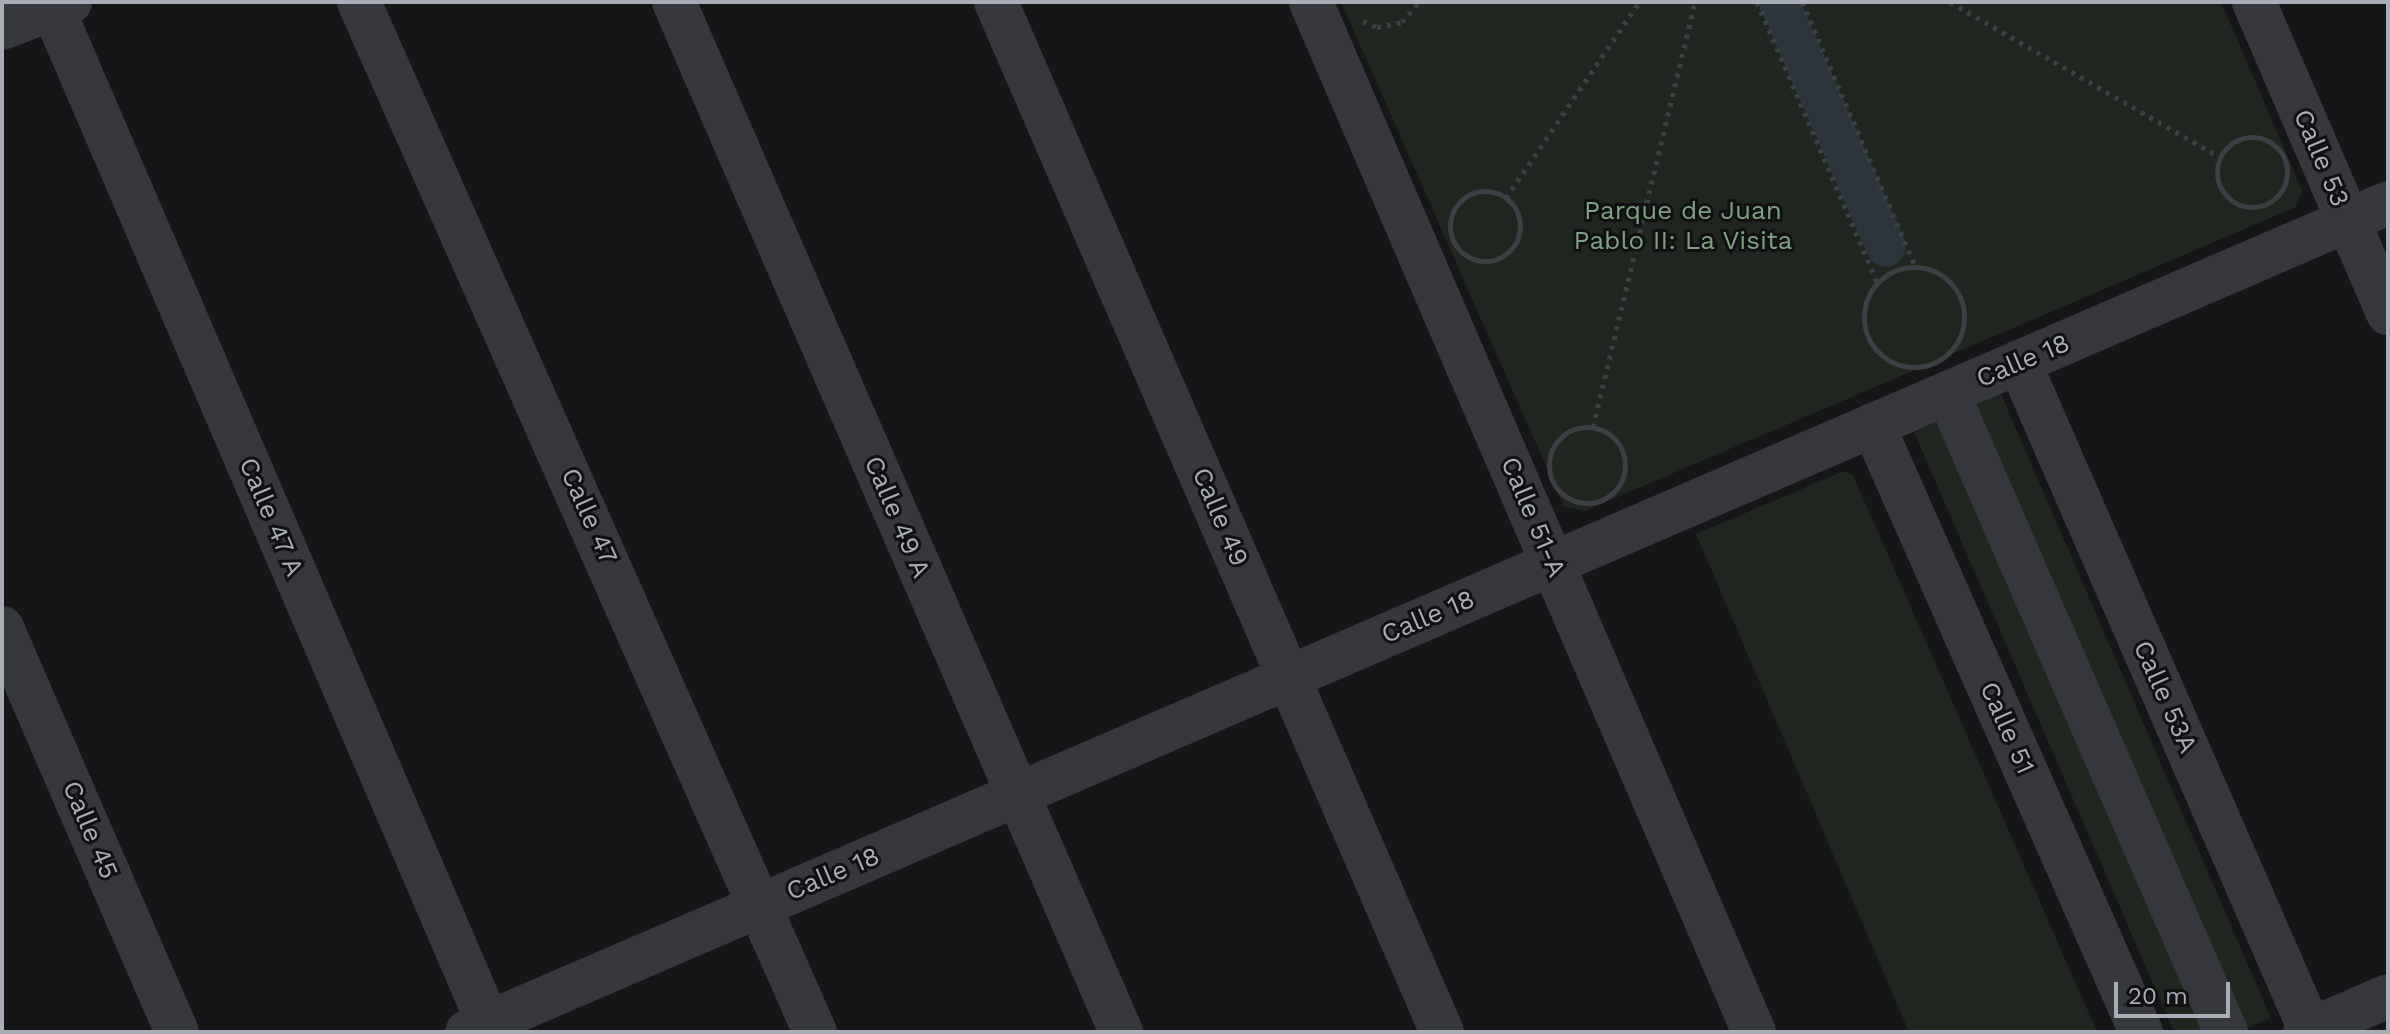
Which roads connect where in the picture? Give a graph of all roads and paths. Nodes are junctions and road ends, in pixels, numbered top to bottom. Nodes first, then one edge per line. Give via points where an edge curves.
1 (359, 2) edge
2 (674, 2) edge
3 (996, 2) edge
4 (1311, 2) edge
5 (1419, 2) edge
6 (1639, 2) edge
7 (1695, 2) edge
8 (1757, 2) edge
9 (1802, 2) edge
10 (1950, 2) edge
11 (2254, 2) edge
12 (58, 4) edge
13 (1355, 15) dead end
14 (2, 28) edge
15 (2220, 157) junction
16 (1506, 198) junction
17 (2388, 203) edge
18 (2348, 220) junction
19 (1915, 266) junction
20 (1877, 282) junction
21 (2388, 313) edge
22 (2019, 362) junction
23 (1958, 417) dead end
24 (1873, 425) junction
25 (1593, 427) junction
26 (1552, 563) junction
27 (2, 628) edge
28 (1289, 677) junction
29 (1018, 794) junction
30 (762, 905) junction
31 (2388, 996) edge
32 (483, 1029) edge
33 (2309, 1031) edge
34 (177, 1032) edge
35 (815, 1032) edge
36 (1121, 1032) edge
37 (1442, 1032) edge
38 (1754, 1032) edge
39 (2141, 1032) edge
40 (2226, 1032) edge

1 - 30 street, Calle 47
2 - 29 street, Calle 49 A
3 - 28 street, Calle 49
4 - 26 street, Calle 51-A
5 - 13 path via 1402,22 1389,26 1377,27
6 - 16 path
7 - 25 path
8 - 20 path
9 - 19 path
10 - 15 path
11 - 18 street, Calle 53
12 - 14 street
12 - 32 street, Calle 47 A
15 - 15 path via 2221,188 2238,204 2261,206 2286,181 2284,158 2259,137 2238,139
16 - 16 path via 1520,229 1511,251 1490,261 1467,257 1452,239 1455,207 1473,193
17 - 18 street, Calle 18
18 - 21 street, Calle 53
18 - 22 street, Calle 18
19 - 20 path
19 - 20 path via 1943,275 1962,299 1956,345 1931,365 1889,361 1869,340 1864,310
22 - 24 street, Calle 18
22 - 33 street, Calle 53A
23 - 40 street
24 - 26 street, Calle 18
24 - 39 street, Calle 51
25 - 25 path via 1568,432 1552,451 1551,476 1578,501 1601,500 1620,484 1624,473 1625,461 1615,439
26 - 28 street, Calle 18
26 - 38 street, Calle 51-A
27 - 34 street, Calle 45
28 - 29 street, Calle 18
28 - 37 street, Calle 49
29 - 30 street, Calle 18
29 - 36 street, Calle 49 A
30 - 32 street, Calle 18
30 - 35 street, Calle 47
31 - 33 street

